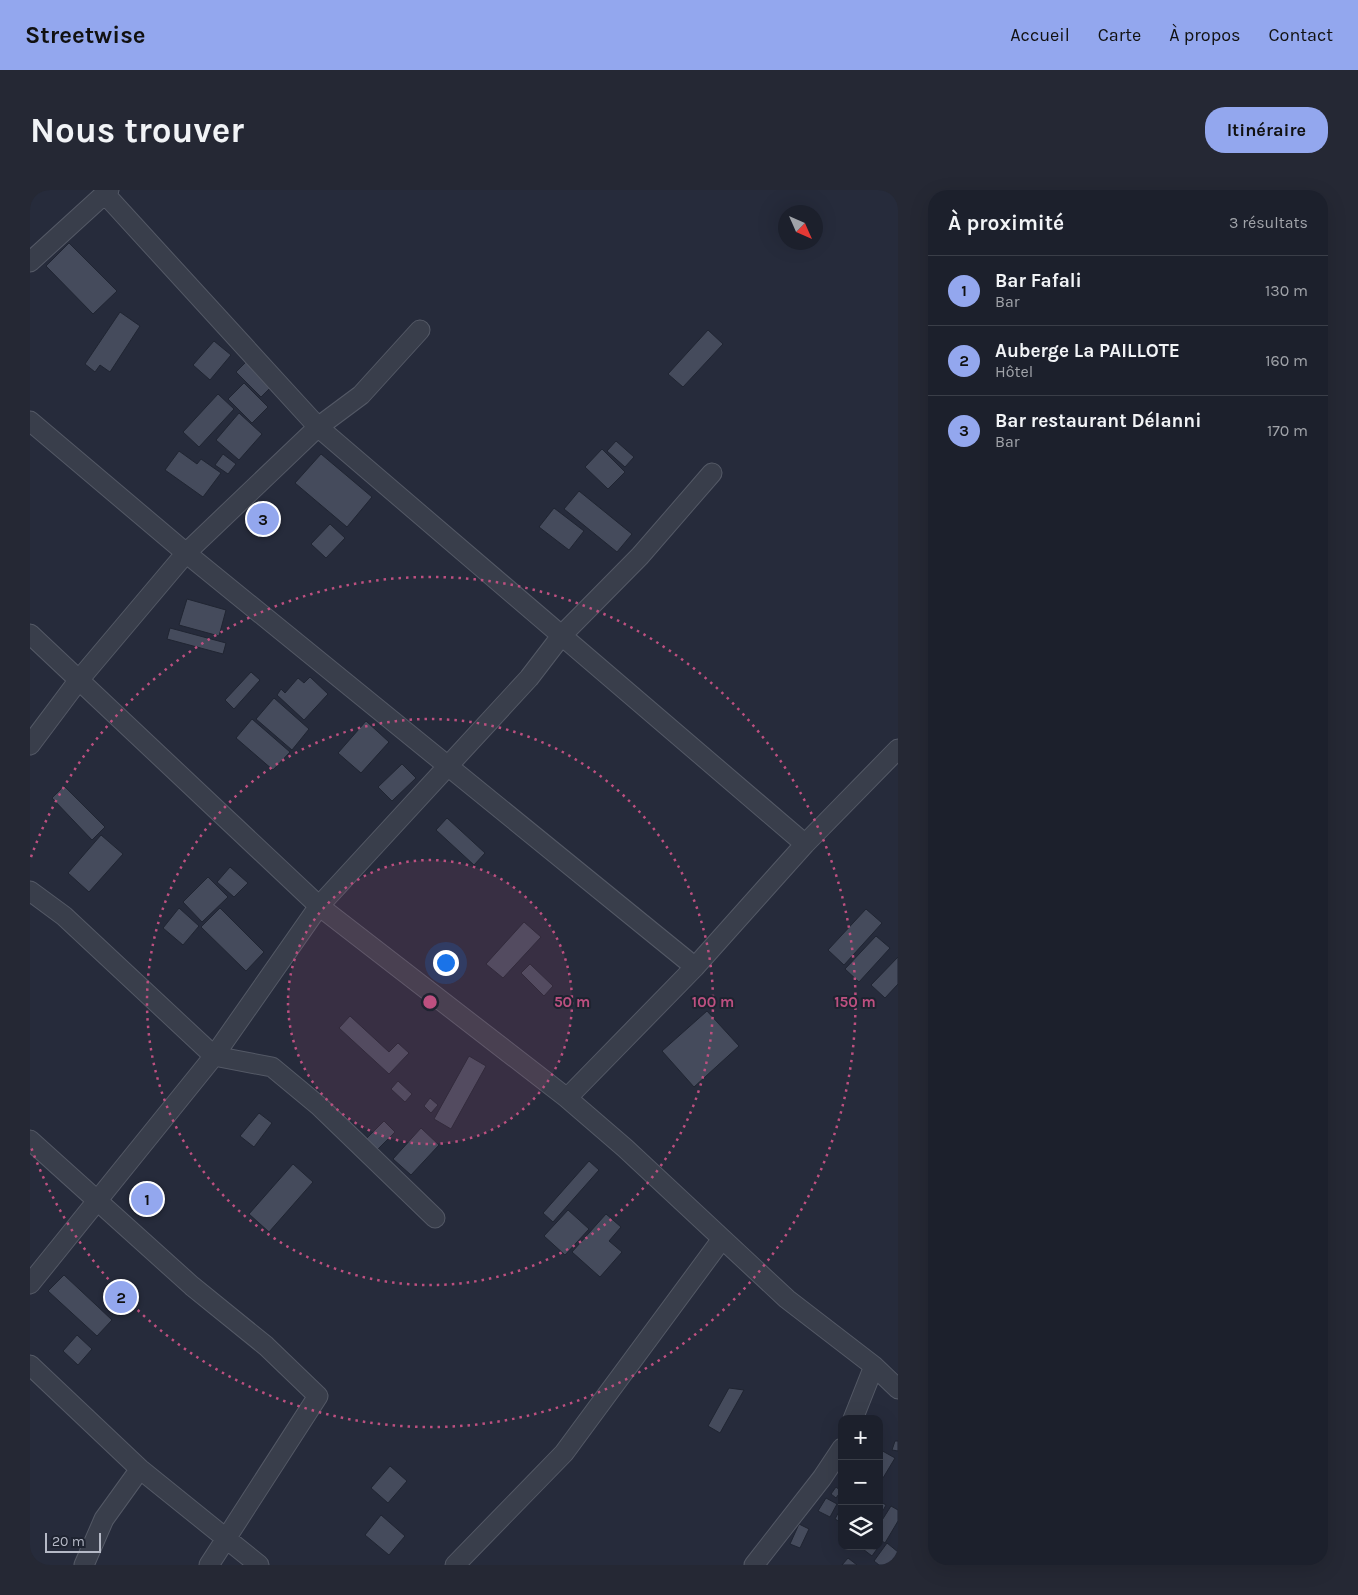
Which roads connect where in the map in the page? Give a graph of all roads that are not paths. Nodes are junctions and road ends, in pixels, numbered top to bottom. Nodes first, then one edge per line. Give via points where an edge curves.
1 (107, 192) edge
2 (30, 262) edge
3 (420, 330) dead end
4 (30, 421) edge
5 (318, 428) junction
6 (712, 474) dead end
7 (186, 553) junction
8 (30, 634) edge
9 (562, 635) junction
10 (78, 681) junction
11 (30, 745) edge
12 (898, 749) edge
13 (448, 766) junction
14 (805, 844) junction
15 (30, 891) edge
16 (319, 906) junction
17 (695, 967) junction
18 (214, 1056) junction
19 (567, 1098) junction
20 (30, 1140) edge
21 (97, 1198) junction
22 (435, 1218) dead end
23 (722, 1239) junction
24 (30, 1284) edge
25 (30, 1365) edge
26 (874, 1366) junction
27 (898, 1389) edge
28 (855, 1415) edge
29 (838, 1454) edge
30 (140, 1469) junction
31 (225, 1538) junction
32 (84, 1565) edge
33 (209, 1565) edge
34 (259, 1565) edge
35 (455, 1565) edge
36 (754, 1565) edge

1 - 2 street
1 - 5 street
3 - 5 street via 361,395
4 - 7 street
5 - 7 street
5 - 9 street
6 - 9 street via 640,556
7 - 10 street
7 - 13 street
8 - 10 street
9 - 13 street via 529,678
9 - 14 street
10 - 11 street
10 - 16 street
12 - 14 street
13 - 16 street
13 - 17 street
14 - 17 street
15 - 18 street via 64,916
16 - 18 street
16 - 19 street
17 - 19 street
18 - 21 street
18 - 22 street via 272,1067 319,1106
19 - 23 street
20 - 21 street
21 - 24 street
21 - 31 street via 192,1286 266,1346 318,1396
23 - 26 street via 787,1299
23 - 35 street via 564,1453
25 - 30 street
26 - 27 street
26 - 28 street
29 - 36 street
30 - 31 street
30 - 32 street via 104,1519
31 - 33 street
31 - 34 street

